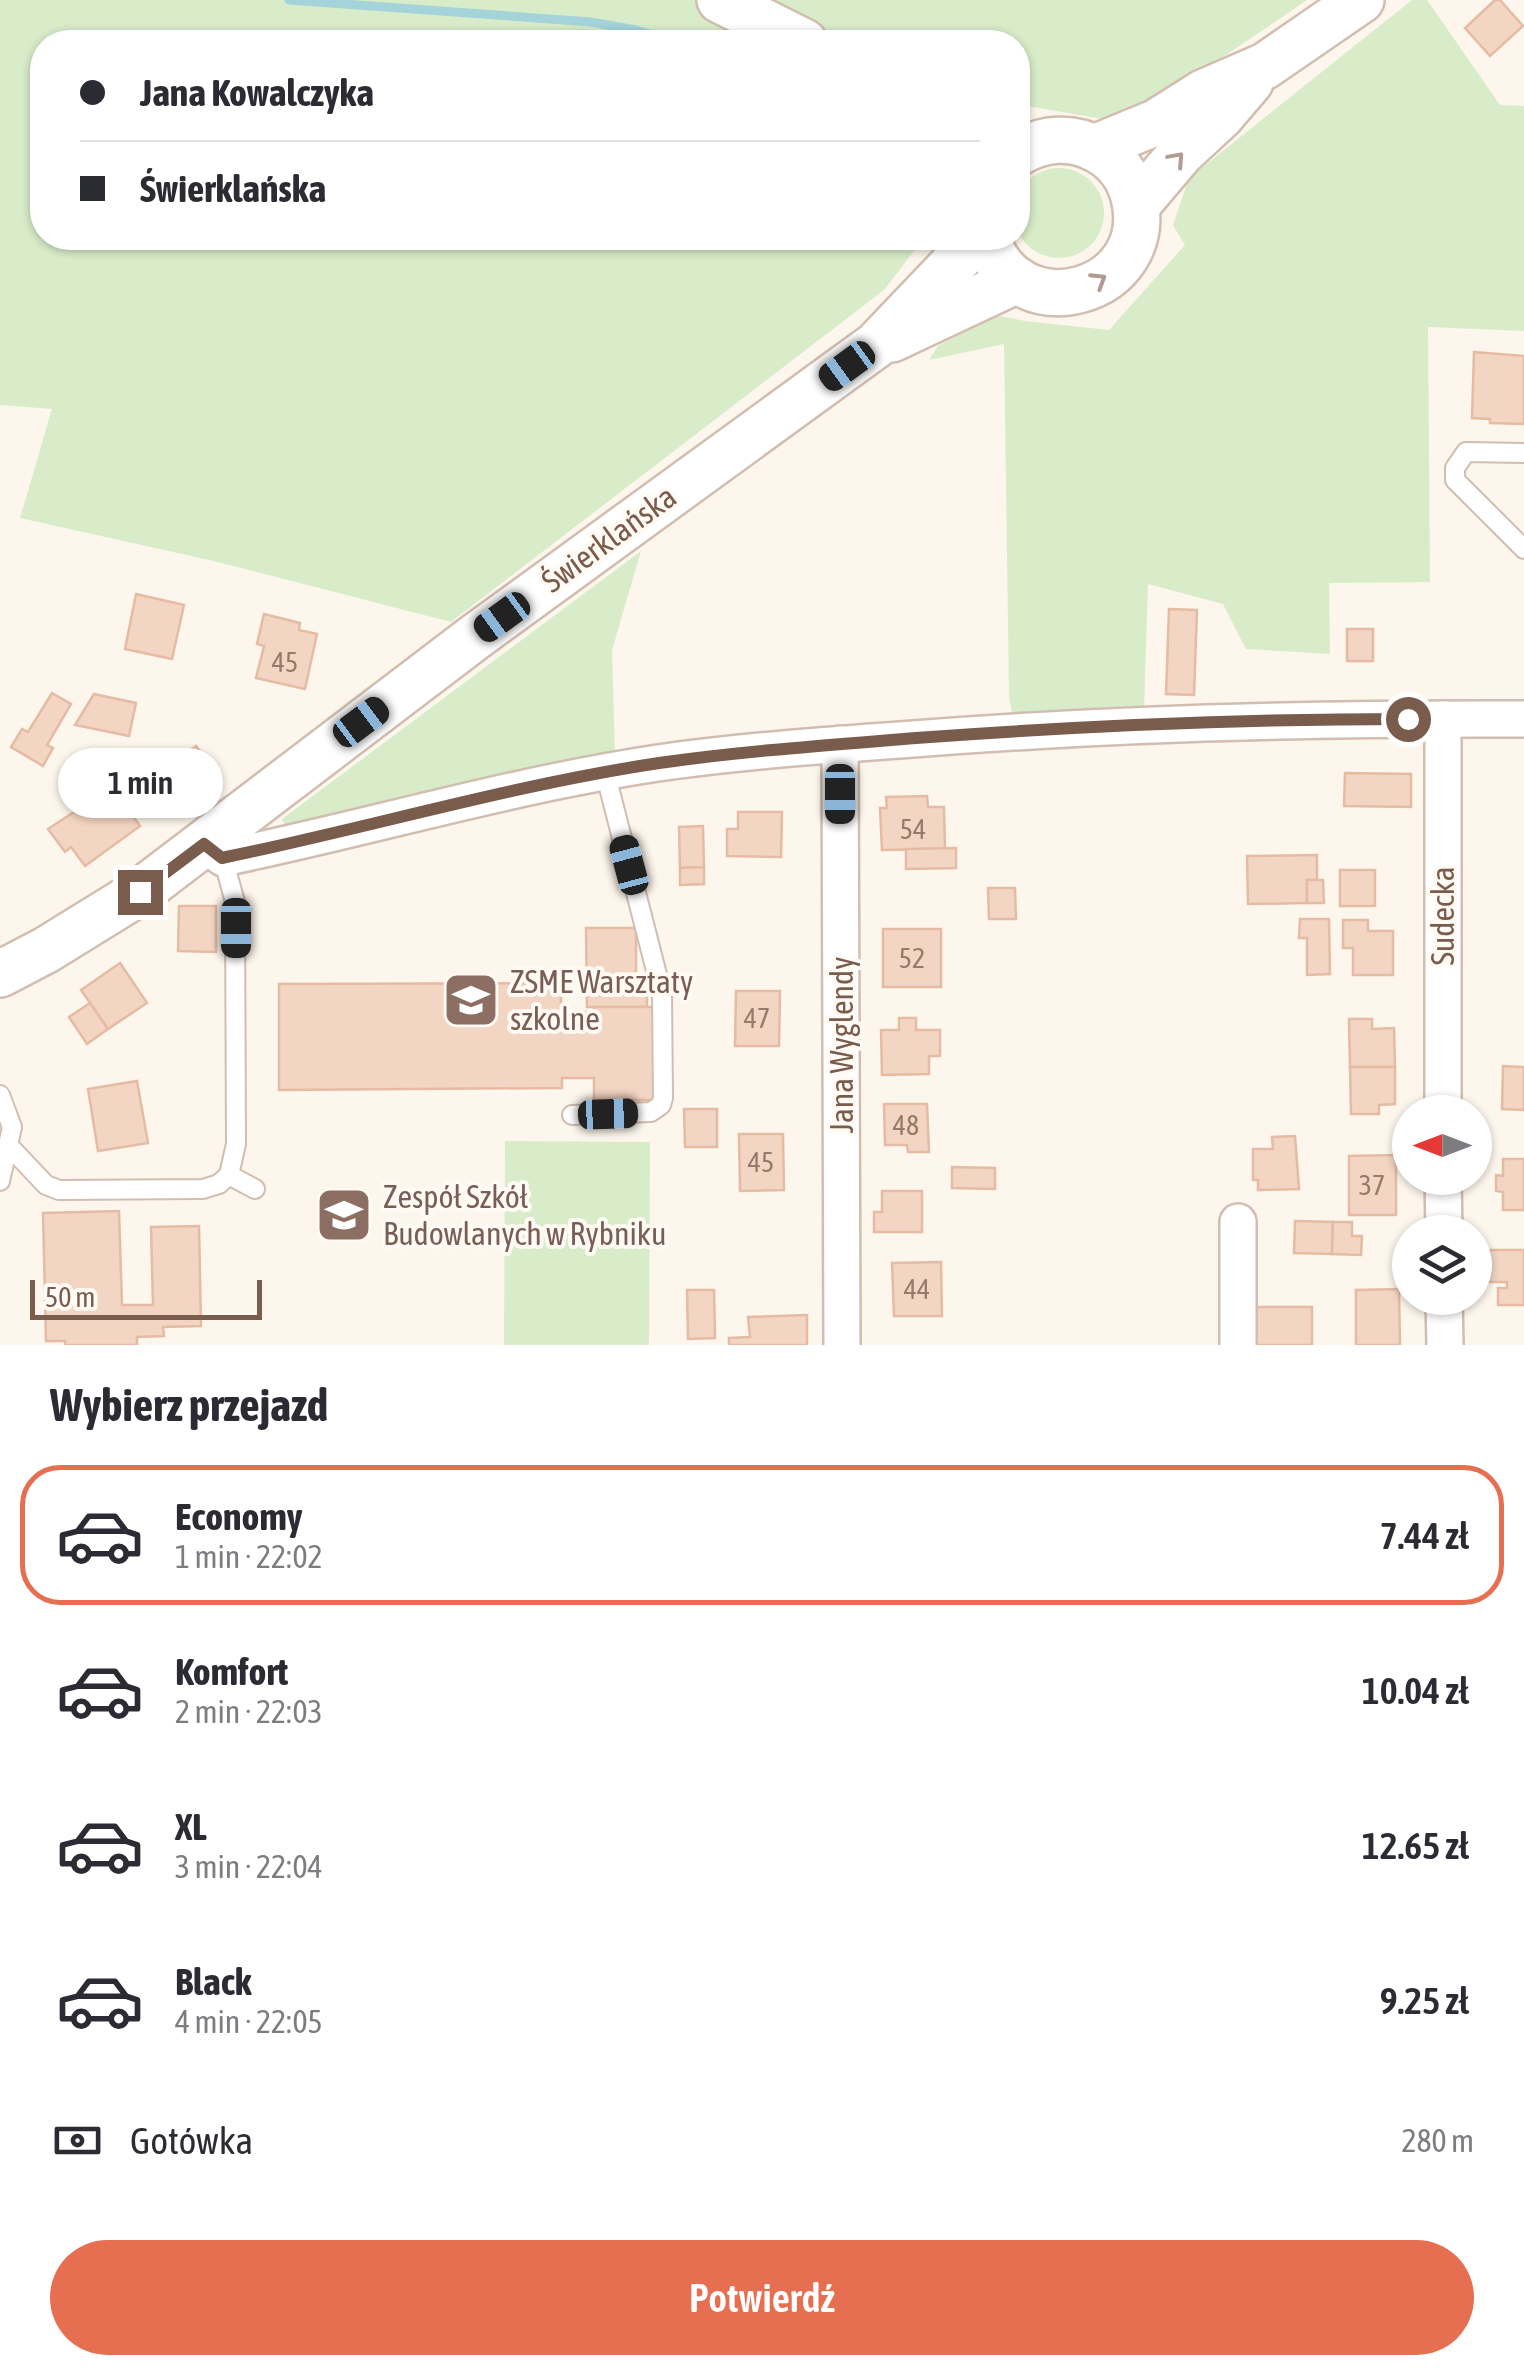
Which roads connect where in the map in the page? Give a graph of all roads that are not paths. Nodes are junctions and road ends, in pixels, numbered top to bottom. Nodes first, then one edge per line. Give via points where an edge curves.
1 (720, 0) edge
2 (1361, 0) edge
3 (780, 30) edge
4 (1264, 66) junction
5 (1030, 147) edge
6 (1094, 148) junction
7 (1136, 206) junction
8 (967, 250) edge
9 (992, 250) edge
10 (1016, 280) junction
11 (876, 345) junction
12 (1524, 453) edge
13 (1524, 549) edge
14 (1443, 718) junction
15 (1524, 719) edge
16 (840, 744) junction
17 (605, 772) junction
18 (213, 851) junction
19 (0, 974) edge
20 (0, 1095) edge
21 (1444, 1095) edge
22 (572, 1115) dead end
23 (10, 1147) junction
24 (229, 1175) junction
25 (0, 1181) edge
26 (254, 1189) dead end
27 (1238, 1222) dead end
28 (1444, 1315) edge
29 (842, 1345) edge
30 (1238, 1345) edge
31 (1445, 1345) edge

1 - 3 street
2 - 4 street
4 - 6 street
7 -> 4 street
5 - 6 street via 1050,140
6 - 7 street via 1122,172
10 -> 7 street via 1062,294 1094,286 1130,250
8 - 11 street, Świerklańska
9 - 10 street
10 - 11 street, Świerklańska
11 - 18 street, Świerklańska via 490,626
12 - 13 lane via 1466,452 1455,480
14 - 15 street
14 - 16 street via 1231,720
14 - 21 street, Sudecka
16 - 17 street
16 - 29 street, Jana Wyglendy
17 - 18 street
17 - 22 lane via 662,994 664,1098 651,1112
18 - 19 street, Świerklańska
18 - 24 lane via 236,902 236,1144
20 - 23 lane via 12,1126
23 - 24 lane via 59,1190 204,1189
23 - 25 lane
24 - 26 lane
27 - 30 street
28 - 31 street

